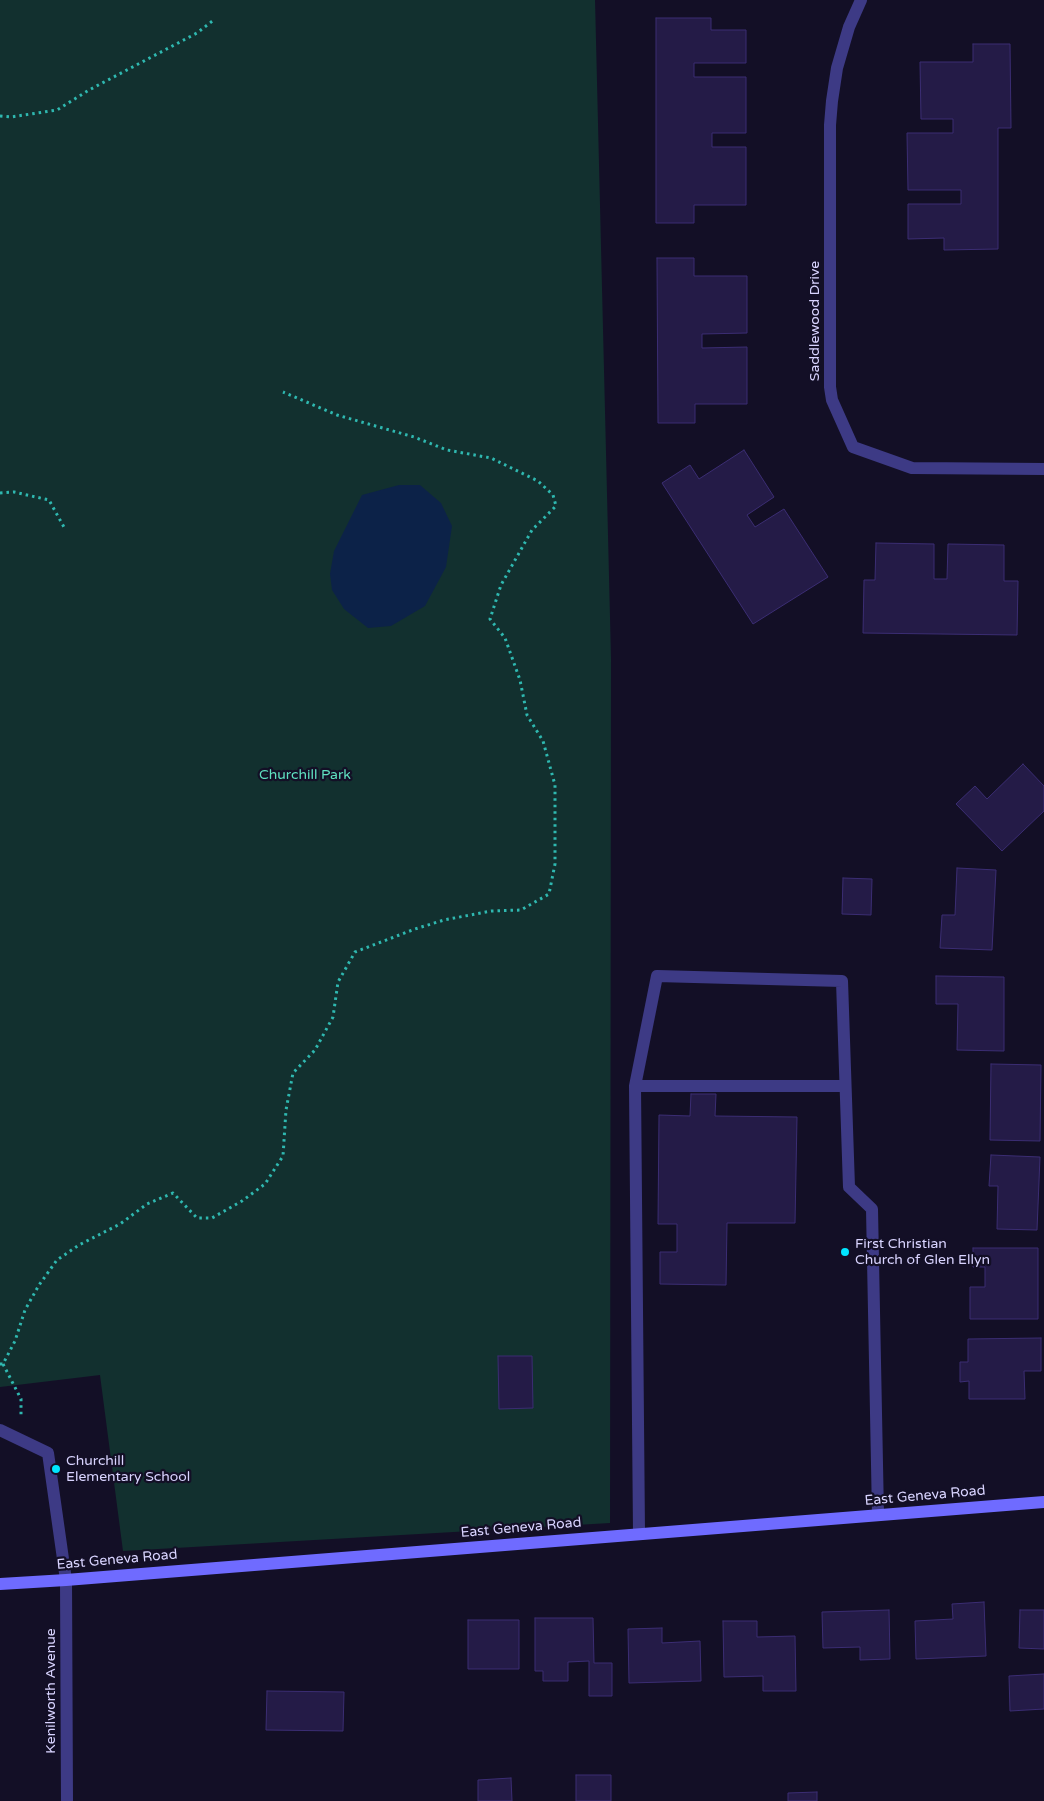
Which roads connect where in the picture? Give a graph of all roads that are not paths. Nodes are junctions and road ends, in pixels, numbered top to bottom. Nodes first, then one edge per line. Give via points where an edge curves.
1 (861, 0) edge
2 (1044, 469) edge
3 (635, 1086) junction
4 (844, 1086) junction
5 (0, 1430) edge
6 (1044, 1502) edge
7 (878, 1515) junction
8 (639, 1533) junction
9 (66, 1580) junction
10 (0, 1584) edge
11 (67, 1801) edge

1 - 2 street, Saddlewood Drive via 837,68 832,101 832,400 853,447 912,468
3 - 4 street
3 - 4 street via 657,976 842,981
3 - 8 street
4 - 7 street via 849,1187 872,1209
5 - 9 street, Kenilworth Avenue via 48,1452
6 - 7 main road, East Geneva Road
7 - 8 main road, East Geneva Road
8 - 9 main road, East Geneva Road
9 - 10 main road, East Geneva Road
9 - 11 street, Kenilworth Avenue

